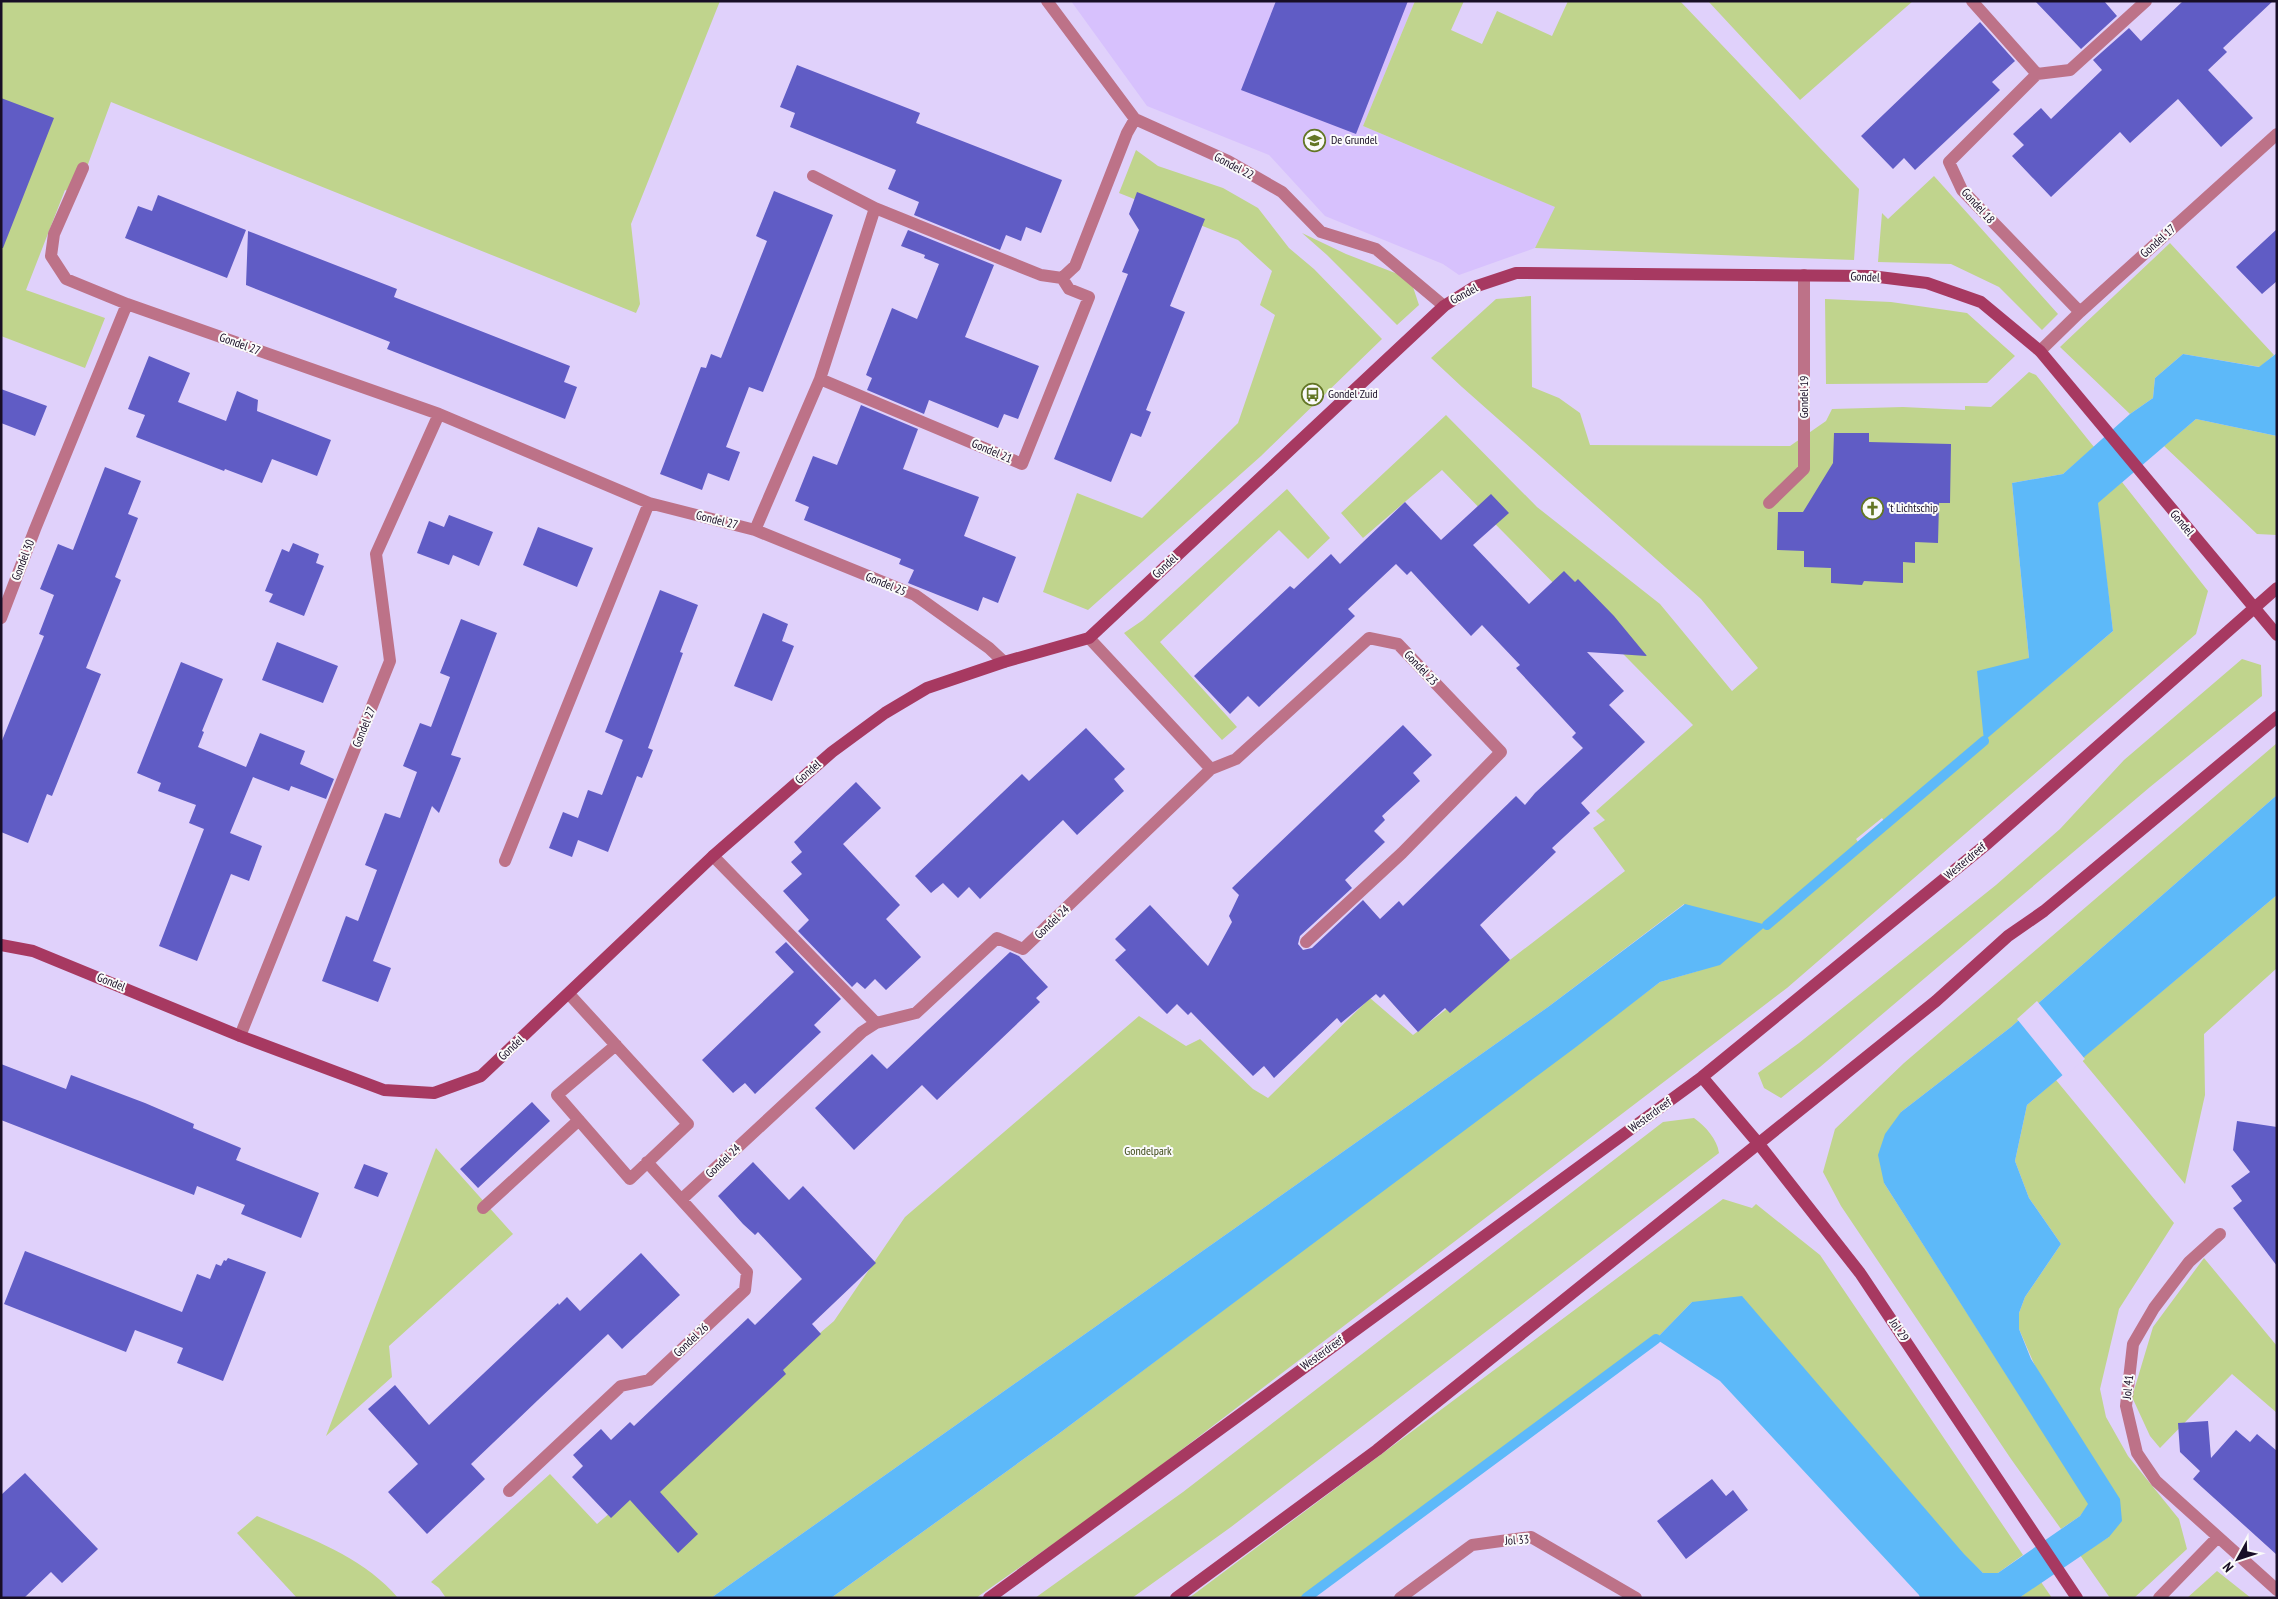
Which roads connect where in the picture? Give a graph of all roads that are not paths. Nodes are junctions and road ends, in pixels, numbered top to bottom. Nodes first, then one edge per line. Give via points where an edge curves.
1 (1047, 1) edge
2 (1972, 1) edge
3 (2146, 1) edge
4 (2037, 74) junction
5 (1135, 119) junction
6 (2277, 134) edge
7 (83, 168) dead end
8 (813, 176) dead end
9 (874, 208) junction
10 (1804, 275) junction
11 (1062, 278) junction
12 (127, 304) junction
13 (1444, 306) junction
14 (2080, 312) junction
15 (2040, 351) junction
16 (820, 379) junction
17 (439, 414) junction
18 (650, 502) junction
19 (1769, 503) dead end
20 (755, 530) junction
21 (2277, 588) edge
22 (2254, 609) junction
23 (1, 618) edge
24 (2277, 635) edge
25 (1088, 638) junction
26 (1004, 662) junction
27 (2277, 717) edge
28 (1212, 769) junction
29 (713, 856) junction
30 (505, 861) dead end
31 (1306, 942) dead end
32 (1, 945) edge
33 (569, 994) junction
34 (876, 1023) junction
35 (240, 1036) junction
36 (616, 1045) junction
37 (1702, 1077) junction
38 (579, 1120) junction
39 (1758, 1143) junction
40 (647, 1162) junction
41 (682, 1199) junction
42 (483, 1208) dead end
43 (2220, 1234) dead end
44 (509, 1491) dead end
45 (2217, 1538) junction
46 (2277, 1590) edge
47 (989, 1598) edge
48 (1176, 1598) edge
49 (1400, 1598) edge
50 (1636, 1598) edge
51 (2076, 1598) edge
52 (2158, 1598) edge

1 - 5 street, Gondel 22
2 - 4 street
3 - 4 street via 2070,70
4 - 14 street, Gondel 18 via 1949,162 1962,190
5 - 11 street via 1075,266
5 - 13 street, Gondel 22 via 1228,161 1282,192 1321,232 1376,249
6 - 14 street, Gondel 17
7 - 12 street, Gondel 27 via 54,234 51,256 66,279
8 - 9 street
9 - 11 street via 1040,275
9 - 16 street
10 - 13 street, Gondel via 1516,273 1474,287
10 - 15 street, Gondel via 1871,276 1927,283 1981,302
10 - 19 street, Gondel 19 via 1804,469
11 - 16 street, Gondel 21 via 1068,289 1089,297 1022,464
12 - 17 street, Gondel 27
12 - 23 street, Gondel 30
13 - 25 street, Gondel
14 - 15 street, Gondel 17
15 - 22 street, Gondel
16 - 20 street
17 - 18 street, Gondel 27
17 - 35 street, Gondel 27 via 376,554 390,661
18 - 20 street, Gondel 27
18 - 30 street
20 - 26 street, Gondel 25 via 915,595
21 - 22 street, Westerdreef
22 - 24 street, Gondel
22 - 37 street, Westerdreef via 1988,843
25 - 26 street, Gondel
25 - 28 street
26 - 29 street, Gondel via 927,688 885,712 832,752
27 - 39 street via 2044,911 2008,936 1936,1001
28 - 31 street, Gondel 23 via 1236,759 1369,638 1398,644 1501,752 1402,853
28 - 34 street, Gondel 24 via 1023,949 997,938 916,1013
29 - 33 street, Gondel
29 - 34 street
32 - 35 street, Gondel via 33,952
33 - 35 street, Gondel via 481,1076 434,1093 384,1090
33 - 36 street
34 - 41 street, Gondel 24 via 862,1032
36 - 38 street via 557,1095
36 - 40 street via 688,1124
37 - 39 street, Jol 29
37 - 47 street, Westerdreef
38 - 40 street via 630,1178
38 - 42 street
39 - 48 street via 1377,1450
39 - 51 street, Jol 29 via 1860,1273
40 - 41 street, Gondel 26
41 - 44 street, Gondel 26 via 747,1272 745,1290 649,1380 621,1386
43 - 45 street, Jol 41 via 2189,1262 2154,1308 2133,1344 2126,1406 2137,1453 2156,1481
45 - 46 street, Jol 41
45 - 52 street
49 - 50 street, Jol 33 via 1472,1544 1532,1537

